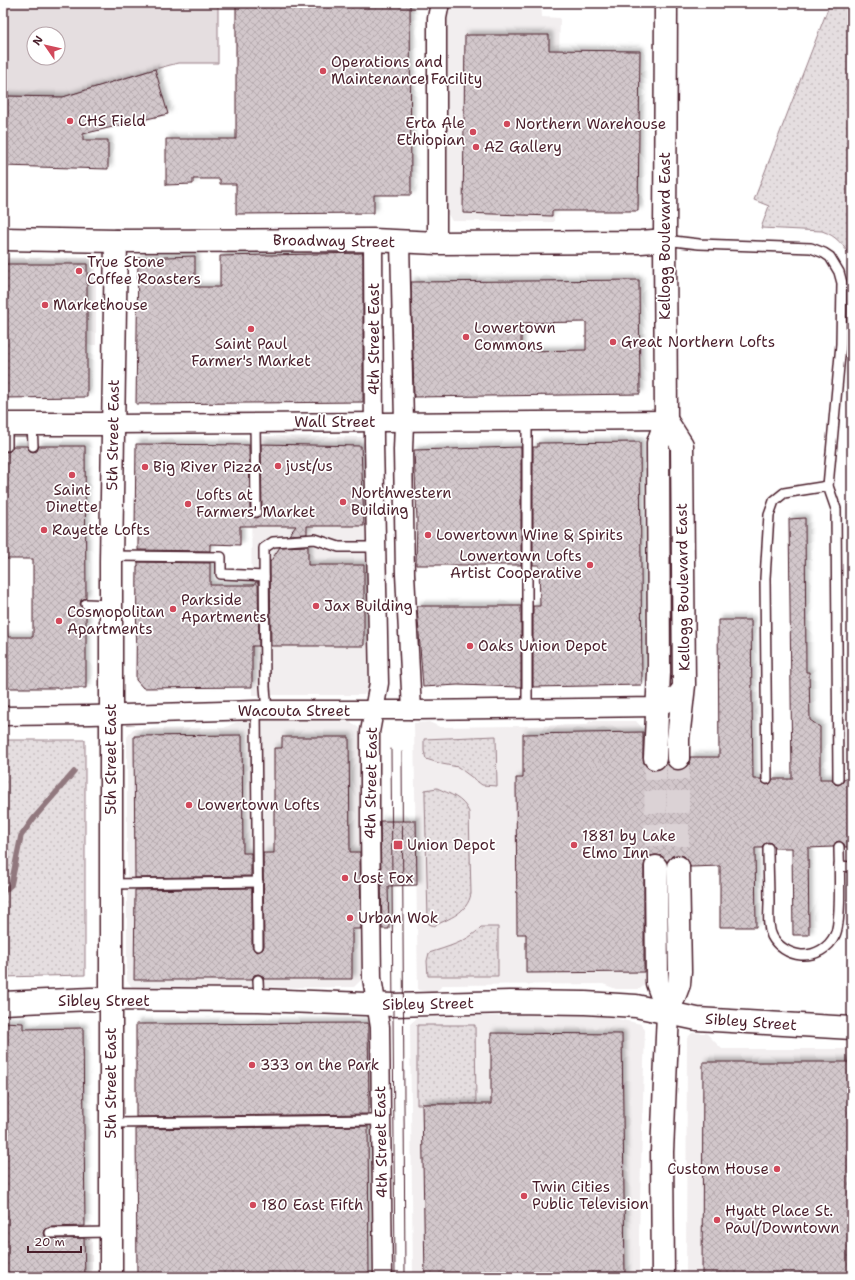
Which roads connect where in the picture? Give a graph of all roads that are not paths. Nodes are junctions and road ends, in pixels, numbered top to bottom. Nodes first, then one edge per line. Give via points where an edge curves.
1 (440, 3) edge
2 (666, 3) edge
3 (3, 239) edge
4 (116, 240) junction
5 (373, 240) junction
6 (664, 240) junction
7 (400, 241) junction
8 (437, 242) junction
9 (666, 420) junction
10 (527, 421) junction
11 (374, 422) junction
12 (404, 422) junction
13 (255, 423) junction
14 (5, 424) edge
15 (32, 424) junction
16 (113, 424) junction
17 (6, 446) dead end
18 (32, 446) dead end
19 (828, 486) junction
20 (256, 512) dead end
21 (377, 547) junction
22 (111, 556) junction
23 (264, 576) junction
24 (86, 604) dead end
25 (111, 606) junction
26 (684, 685) junction
27 (657, 707) junction
28 (527, 708) junction
29 (261, 710) junction
30 (374, 710) junction
31 (412, 710) junction
32 (111, 714) junction
33 (3, 716) edge
34 (655, 758) tunnel mouth
35 (678, 758) tunnel mouth
36 (767, 779) dead end
37 (838, 779) dead end
38 (839, 847) dead end
39 (768, 848) dead end
40 (839, 866) junction
41 (656, 867) tunnel mouth
42 (678, 867) tunnel mouth
43 (852, 867) edge
44 (258, 882) junction
45 (111, 884) junction
46 (258, 946) dead end
47 (111, 1000) junction
48 (3, 1003) edge
49 (377, 1005) junction
50 (668, 1013) junction
51 (852, 1028) edge
52 (380, 1120) junction
53 (112, 1124) junction
54 (50, 1232) dead end
55 (111, 1232) junction
56 (111, 1277) edge
57 (383, 1277) edge
58 (663, 1277) edge

1 - 8 street via 437,18
2 - 6 main road, Kellogg Boulevard East
3 - 4 main road, Broadway Street
4 - 5 main road, Broadway Street
4 - 16 main road, 5th Street East
5 - 7 main road, Broadway Street
5 - 11 street, 4th Street East
6 - 8 main road, Broadway Street
6 - 9 main road, Kellogg Boulevard East
6 - 19 lane via 706,245 811,248 824,253 835,263 842,283 840,344
7 - 8 main road, Broadway Street
7 - 12 street, 4th Street East
9 - 10 street, Wall Street
9 - 26 main road, Kellogg Boulevard East via 682,445
9 - 27 main road, Kellogg Boulevard East via 658,443
10 - 12 street, Wall Street
10 - 28 lane
11 - 12 street, Wall Street
11 - 13 street, Wall Street
11 - 21 street, 4th Street East
12 - 31 street, 4th Street East via 405,574
13 - 16 street, Wall Street
13 - 20 lane
14 - 15 main road, Wall Street
14 - 17 lane
15 - 16 main road, Wall Street
15 - 18 lane
16 - 22 main road, 5th Street East
19 - 36 lane via 784,493 774,501 768,515 765,578
19 - 37 lane via 836,509
21 - 23 lane via 339,547 315,540 274,542 264,548
21 - 30 street, 4th Street East via 378,682
22 - 23 lane via 221,557 221,574
22 - 25 main road, 5th Street East
23 - 29 lane via 265,688
24 - 25 lane
25 - 32 main road, 5th Street East
26 - 27 street via 671,700
26 - 35 main road, Kellogg Boulevard East
27 - 28 street, Wacouta Street
27 - 34 main road, Kellogg Boulevard East
28 - 31 street, Wacouta Street
29 - 30 street, Wacouta Street
29 - 32 street, Wacouta Street
29 - 44 lane
30 - 31 street, Wacouta Street
30 - 49 street, 4th Street East via 370,732 370,829 372,978
32 - 33 street, Wacouta Street
32 - 45 main road, 5th Street East
38 - 40 lane
39 - 40 lane via 769,921 772,935 778,944 796,955 818,953 835,935 839,919
40 - 43 lane
41 - 50 main road via 657,983
42 - 50 main road via 679,984
44 - 45 lane
44 - 46 lane
45 - 47 main road, 5th Street East
47 - 48 main road, Sibley Street
47 - 49 main road, Sibley Street via 258,990
47 - 53 main road, 5th Street East
49 - 50 main road, Sibley Street via 585,1003 636,1006
49 - 52 street, 4th Street East via 380,1027
50 - 51 main road, Sibley Street via 697,1019
50 - 58 main road via 662,1152
52 - 53 lane
52 - 57 street, 4th Street East
53 - 55 main road, 5th Street East
54 - 55 lane
55 - 56 main road, 5th Street East

